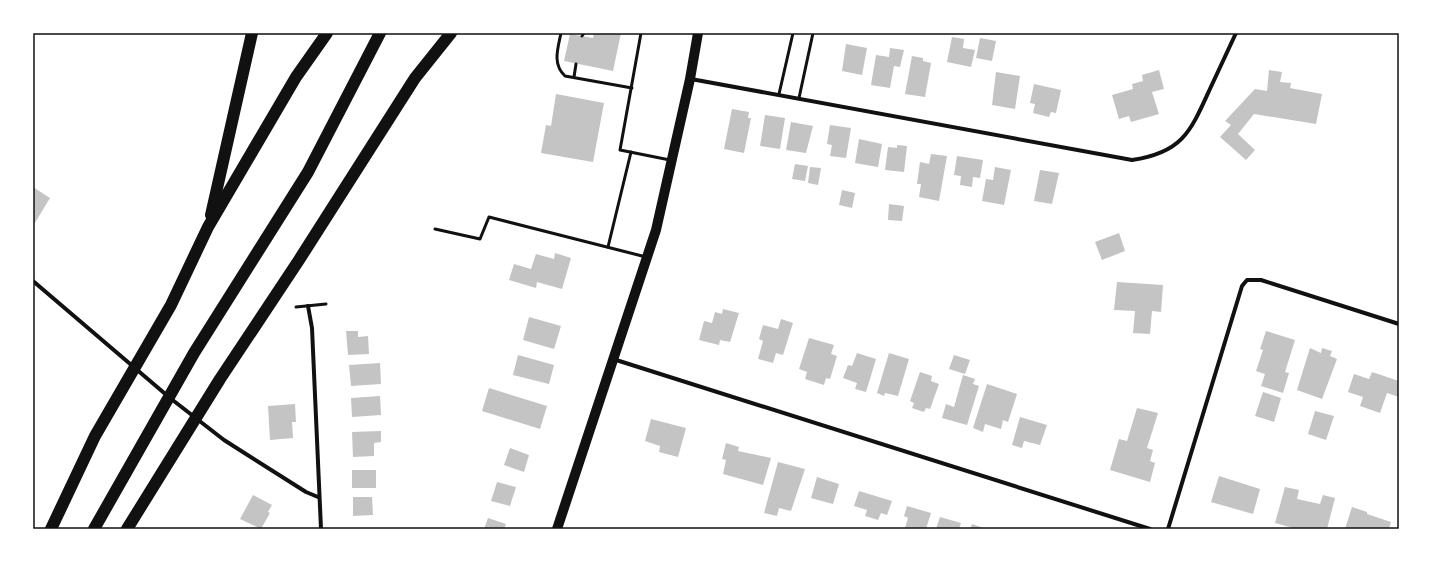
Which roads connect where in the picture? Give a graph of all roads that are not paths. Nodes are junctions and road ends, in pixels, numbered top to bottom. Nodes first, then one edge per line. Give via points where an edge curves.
1 (252, 33) edge
2 (327, 33) edge
3 (380, 33) edge
4 (451, 33) edge
5 (561, 33) edge
6 (641, 33) edge
7 (698, 33) edge
8 (793, 33) edge
9 (813, 33) edge
10 (1236, 33) edge
11 (576, 64) dead end
12 (574, 77) junction
13 (690, 79) junction
14 (632, 88) junction
15 (779, 94) junction
16 (799, 98) junction
17 (631, 152) junction
18 (672, 160) junction
19 (208, 227) junction
20 (435, 229) dead end
21 (608, 247) junction
22 (647, 258) junction
23 (33, 281) edge
24 (326, 304) dead end
25 (308, 306) junction
26 (296, 307) dead end
27 (1399, 324) edge
28 (613, 359) junction
29 (318, 497) junction
30 (50, 529) edge
31 (94, 529) edge
32 (127, 529) edge
33 (321, 529) edge
34 (556, 529) edge
35 (1150, 529) edge
36 (1168, 529) edge

1 - 19 highway
2 - 19 highway via 296,77
3 - 31 highway via 308,172 194,353
4 - 32 highway via 415,78
5 - 12 lane via 556,62 565,76
6 - 14 lane
7 - 13 main road
8 - 15 lane
9 - 16 lane
10 - 16 street via 1194,124 1184,138 1152,157 1132,160
11 - 12 lane
12 - 14 lane
13 - 15 street
13 - 18 main road
14 - 17 lane via 620,150
15 - 16 street
17 - 18 lane
17 - 21 lane
18 - 22 main road
19 - 30 highway via 171,305 96,436
20 - 21 lane via 480,238 489,217
21 - 22 lane
22 - 28 main road
23 - 29 street via 170,398 224,440
24 - 25 lane
25 - 26 lane
25 - 29 street via 312,328
27 - 36 street via 1261,280 1247,280 1237,300
28 - 34 main road
28 - 35 street
29 - 33 street

